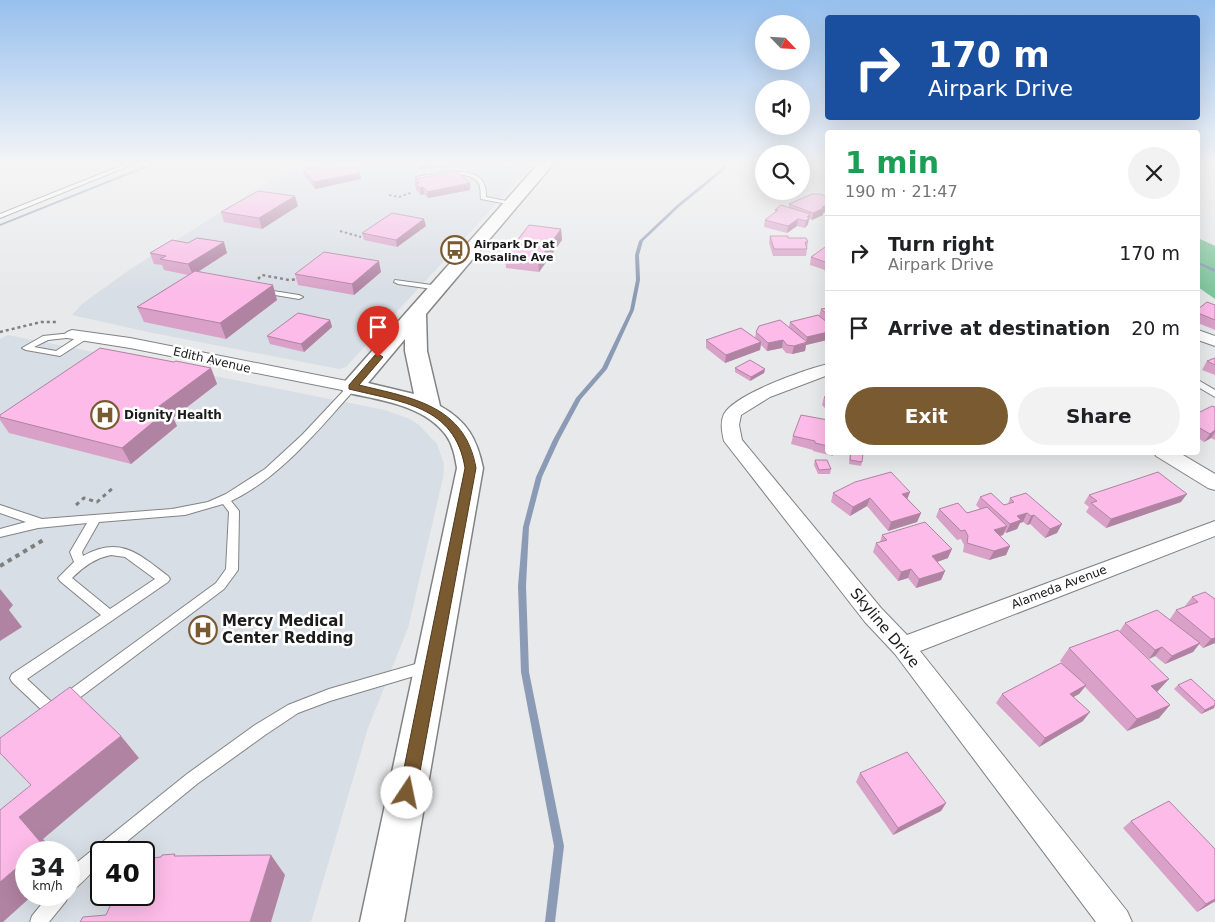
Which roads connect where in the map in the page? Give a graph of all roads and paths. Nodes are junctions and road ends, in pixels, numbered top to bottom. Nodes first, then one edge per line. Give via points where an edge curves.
1 (25, 206) edge
2 (510, 206) edge
3 (0, 216) edge
4 (340, 231) dead end
5 (361, 237) edge
6 (398, 282) dead end
7 (439, 288) junction
8 (253, 290) edge
9 (299, 297) dead end
10 (416, 313) junction
11 (79, 336) junction
12 (1200, 336) edge
13 (1215, 340) edge
14 (825, 370) edge
15 (1200, 384) edge
16 (352, 387) junction
17 (1215, 394) edge
18 (429, 408) junction
19 (1168, 455) edge
20 (1215, 483) edge
21 (114, 487) dead end
22 (225, 500) junction
23 (0, 509) edge
24 (70, 510) dead end
25 (94, 519) junction
26 (44, 524) junction
27 (1215, 528) edge
28 (0, 533) edge
29 (80, 562) junction
30 (110, 616) junction
31 (903, 648) junction
32 (433, 665) junction
33 (52, 711) junction
34 (38, 720) edge
35 (117, 841) edge
36 (90, 863) edge
37 (80, 871) edge
38 (51, 906) edge
39 (38, 922) edge
40 (382, 922) edge
41 (1116, 922) edge

1 - 3 lane
2 - 7 street
4 - 5 path
6 - 7 lane
7 - 10 street
8 - 9 lane
10 - 16 street
10 - 18 street via 416,351
11 - 11 lane via 58,354 26,348 46,338
11 - 16 street, Edith Avenue
12 - 13 street
14 - 31 street, Skyline Drive via 747,402 734,412 730,433 733,441 873,615
15 - 17 lane
16 - 18 street
16 - 22 lane via 264,476
18 - 32 street via 446,419 459,434 468,450 470,468
19 - 20 street
21 - 24 path via 97,502 84,498
22 - 25 lane via 179,511
22 - 33 lane via 234,511 232,570 220,586
23 - 26 lane
25 - 26 lane
25 - 29 lane via 76,552
26 - 28 lane
27 - 31 street, Alameda Avenue
29 - 30 lane via 64,578
29 - 30 lane via 96,553 128,553 164,579
30 - 33 lane via 17,678
31 - 41 street, Skyline Drive
32 - 35 lane via 330,694 293,709 192,779
32 - 40 street
33 - 34 lane
36 - 37 lane
38 - 39 lane

